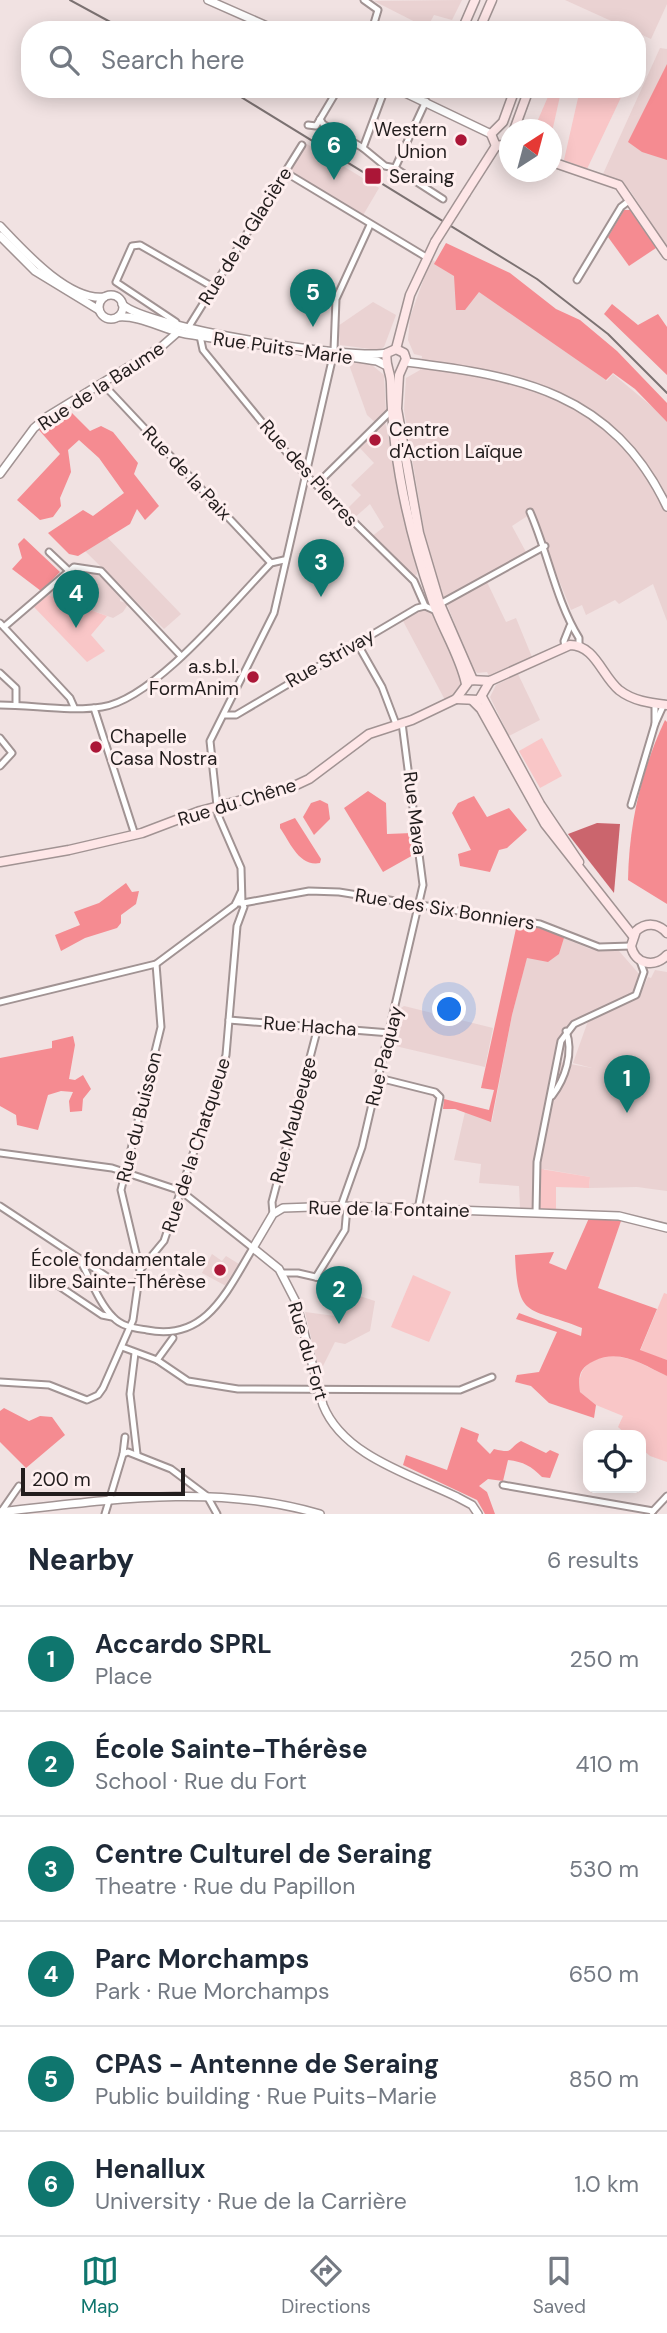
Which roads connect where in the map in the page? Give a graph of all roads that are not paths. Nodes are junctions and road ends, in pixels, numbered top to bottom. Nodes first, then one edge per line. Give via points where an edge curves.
1 (208, 0) edge
2 (364, 0) edge
3 (475, 0) edge
4 (492, 0) edge
5 (256, 21) edge
6 (375, 21) edge
7 (466, 21) edge
8 (483, 21) edge
9 (332, 98) edge
10 (382, 98) edge
11 (419, 98) edge
12 (511, 98) edge
13 (525, 98) edge
14 (426, 101) junction
15 (320, 118) junction
16 (503, 119) edge
17 (517, 119) edge
18 (308, 125) dead end
19 (499, 127) edge
20 (491, 134) junction
21 (302, 145) dead end
22 (496, 146) junction
23 (499, 146) edge
24 (363, 148) junction
25 (562, 166) edge
26 (395, 168) junction
27 (285, 172) junction
28 (443, 199) dead end
29 (630, 200) junction
30 (370, 225) junction
31 (0, 226) edge
32 (0, 236) edge
33 (667, 255) edge
34 (426, 257) junction
35 (577, 280) dead end
36 (213, 287) junction
37 (104, 297) junction
38 (122, 304) junction
39 (99, 310) junction
40 (118, 317) junction
41 (182, 329) junction
42 (201, 336) junction
43 (392, 351) junction
44 (333, 353) junction
45 (403, 365) junction
46 (388, 367) junction
47 (102, 383) junction
48 (392, 411) junction
49 (2, 470) edge
50 (307, 475) junction
51 (317, 484) junction
52 (667, 507) edge
53 (530, 512) dead end
54 (545, 546) junction
55 (49, 552) dead end
56 (284, 560) junction
57 (271, 563) junction
58 (69, 570) junction
59 (425, 606) junction
60 (438, 608) junction
61 (2, 625) edge
62 (570, 626) junction
63 (357, 643) junction
64 (579, 646) junction
65 (565, 647) junction
66 (181, 656) junction
67 (0, 673) edge
68 (490, 681) junction
69 (470, 684) junction
70 (483, 695) junction
71 (456, 699) junction
72 (470, 701) junction
73 (662, 704) edge
74 (0, 705) edge
75 (16, 705) junction
76 (74, 707) junction
77 (94, 708) junction
78 (225, 715) junction
79 (399, 724) junction
80 (0, 738) edge
81 (0, 766) edge
82 (631, 805) dead end
83 (217, 807) junction
84 (135, 835) junction
85 (0, 862) edge
86 (419, 903) junction
87 (240, 907) junction
88 (640, 928) junction
89 (667, 933) edge
90 (633, 936) junction
91 (631, 946) junction
92 (640, 961) junction
93 (662, 961) edge
94 (156, 964) junction
95 (644, 972) junction
96 (0, 1002) edge
97 (229, 1020) junction
98 (318, 1027) junction
99 (390, 1032) junction
100 (379, 1078) junction
101 (0, 1153) edge
102 (124, 1172) junction
103 (181, 1191) junction
104 (0, 1206) edge
105 (344, 1206) junction
106 (418, 1209) junction
107 (536, 1213) junction
108 (273, 1214) junction
109 (667, 1228) edge
110 (253, 1248) junction
111 (80, 1260) junction
112 (140, 1270) junction
113 (282, 1273) junction
114 (316, 1277) junction
115 (53, 1282) dead end
116 (118, 1284) dead end
117 (355, 1286) dead end
118 (112, 1317) junction
119 (130, 1328) junction
120 (173, 1338) dead end
121 (122, 1347) junction
122 (135, 1353) junction
123 (157, 1360) junction
124 (492, 1377) dead end
125 (1, 1380) edge
126 (319, 1390) junction
127 (125, 1437) dead end
128 (123, 1454) junction
129 (137, 1454) junction
130 (503, 1485) dead end
131 (19, 1486) dead end
132 (15, 1496) junction
133 (207, 1496) junction
134 (667, 1496) edge
135 (109, 1501) junction
136 (22, 1510) junction
137 (1, 1512) edge
138 (651, 1512) edge
139 (105, 1514) edge
140 (217, 1514) edge
141 (320, 1514) edge
142 (478, 1514) edge

1 - 5 street
2 - 6 street via 378,10
3 - 7 main road
4 - 8 main road
9 - 15 street
10 - 24 street
11 - 14 street
12 - 16 main road
13 - 17 main road
14 - 20 street
14 - 26 street
15 - 18 street via 314,127
15 - 24 street
19 - 20 main road
20 - 22 main road
21 - 27 street, Rue de la Glacière
22 - 23 main road
22 - 34 main road, bridge
24 - 26 street via 385,166
25 - 29 main road via 617,184
26 - 28 street
27 - 30 street
27 - 36 street, Rue de la Glacière
29 - 33 main road
29 - 35 street via 621,207
30 - 34 street
30 - 44 street, Rue de la Chatqueue via 335,302
31 - 37 street via 58,279
32 - 39 street via 35,271
34 - 43 main road
36 - 41 street, Rue de la Glacière
36 - 41 street via 138,244 131,247 118,284
37 - 38 street via 114,295
37 - 39 street
38 - 40 street
38 - 41 street via 132,312
39 - 40 street via 107,319
40 - 41 street
41 - 42 street, Rue Puits-Marie
41 - 44 street, Rue Puits-Marie
41 - 47 street, Rue de la Baume via 169,342
42 - 44 street, Rue Puits-Marie
42 - 50 street, Rue des Pierres via 203,350
43 - 44 street, Rue Puits-Marie
43 - 45 main road via 404,353
43 - 46 main road
44 - 46 street, Rue Puits-Marie
44 - 50 street, Rue de la Chatqueue
45 - 46 main road
45 - 52 street via 500,374 565,399 620,440 646,470
45 - 60 main road via 397,402 400,434
46 - 48 main road
47 - 49 street, Rue de la Baume via 42,421
47 - 57 street, Rue de la Paix
48 - 51 street
48 - 60 main road via 415,537
50 - 51 street, Rue des Pierres
50 - 56 street, Rue de la Chatqueue
51 - 59 street, Rue des Pierres via 412,578
53 - 54 street
54 - 60 street
54 - 62 street
55 - 58 street
56 - 57 street
56 - 78 street, Rue de la Chatqueue via 272,620
57 - 66 street
58 - 61 street
58 - 66 street via 76,565 101,571
59 - 60 street
59 - 63 street, Rue Strivay
60 - 69 main road
61 - 76 street
62 - 64 street
62 - 65 street
63 - 78 street, Rue Strivay via 236,715
63 - 79 street, Rue Mava
64 - 65 main road
64 - 73 main road via 620,691 634,699
65 - 68 main road
66 - 77 street via 130,696
67 - 75 street via 16,688
68 - 69 main road
68 - 70 main road
69 - 70 main road
69 - 71 main road, Rue du Chêne
69 - 72 main road
70 - 72 main road, Rue du Chêne
70 - 88 main road via 560,835 607,897
71 - 72 main road, Rue du Chêne
71 - 79 main road, Rue du Chêne
72 - 90 main road via 481,709 545,824
73 - 82 street
74 - 75 street
75 - 76 street
76 - 77 street
77 - 84 street
78 - 83 street, Rue de la Chatqueue via 210,744
79 - 83 main road, Rue du Chêne via 365,737 298,785
79 - 86 street, Rue Mava via 423,879
80 - 81 street via 12,753
83 - 84 main road, Rue du Chêne
83 - 87 street, Rue de la Chatqueue via 241,868
84 - 85 main road, Rue du Chêne
86 - 87 street, Rue des Six Bonniers via 317,890
86 - 91 street, Rue des Six Bonniers via 540,924 599,947
86 - 99 street, Rue Paquay
87 - 94 street via 184,940
87 - 97 street, Rue de la Chatqueue
88 - 89 main road via 658,926
88 - 90 main road
90 - 91 main road
91 - 92 main road
92 - 93 main road
92 - 95 street
93 - 95 street
94 - 96 street
94 - 102 street, Rue du Buisson via 161,1027
95 - 107 street via 633,997 574,1024 561,1041 537,1161
97 - 98 street, Rue Hacha
97 - 103 street, Rue de la Chatqueue via 226,1055
98 - 99 street, Rue Hacha
98 - 108 street, Rue Maubeuge via 272,1202
99 - 100 street, Rue Paquay
100 - 105 street, Rue Paquay
100 - 106 street via 440,1097
101 - 102 street
102 - 103 street
102 - 112 street, Rue du Buisson via 121,1190
103 - 110 street
103 - 112 street, Rue de la Chatqueue via 163,1242
104 - 111 street
105 - 106 street, Rue de la Fontaine
105 - 108 street, Rue de la Fontaine via 283,1208
105 - 114 street, Rue Paquay via 345,1230
106 - 107 street, Rue de la Fontaine
107 - 109 street, Rue de la Fontaine via 624,1216
108 - 110 street
110 - 113 street
110 - 119 street via 221,1299 196,1325 165,1334
111 - 116 street
111 - 118 street
112 - 119 street
113 - 114 street
113 - 126 street, Rue du Fort via 299,1310
114 - 117 street
115 - 118 street
118 - 119 street
119 - 121 street
120 - 123 street
121 - 122 street
121 - 125 street via 101,1392 91,1400 49,1385
122 - 123 street
122 - 129 street via 130,1394
123 - 126 street via 199,1384 245,1390
124 - 126 street via 466,1389
126 - 142 street, Rue du Fort via 326,1413 345,1437 472,1505
127 - 128 street
128 - 129 street
128 - 135 street
129 - 133 street via 171,1469
130 - 138 street
131 - 132 street
132 - 136 street
132 - 137 street
133 - 135 street
133 - 140 street
133 - 141 street via 268,1502
134 - 138 street
135 - 136 street
135 - 139 street
136 - 137 street

